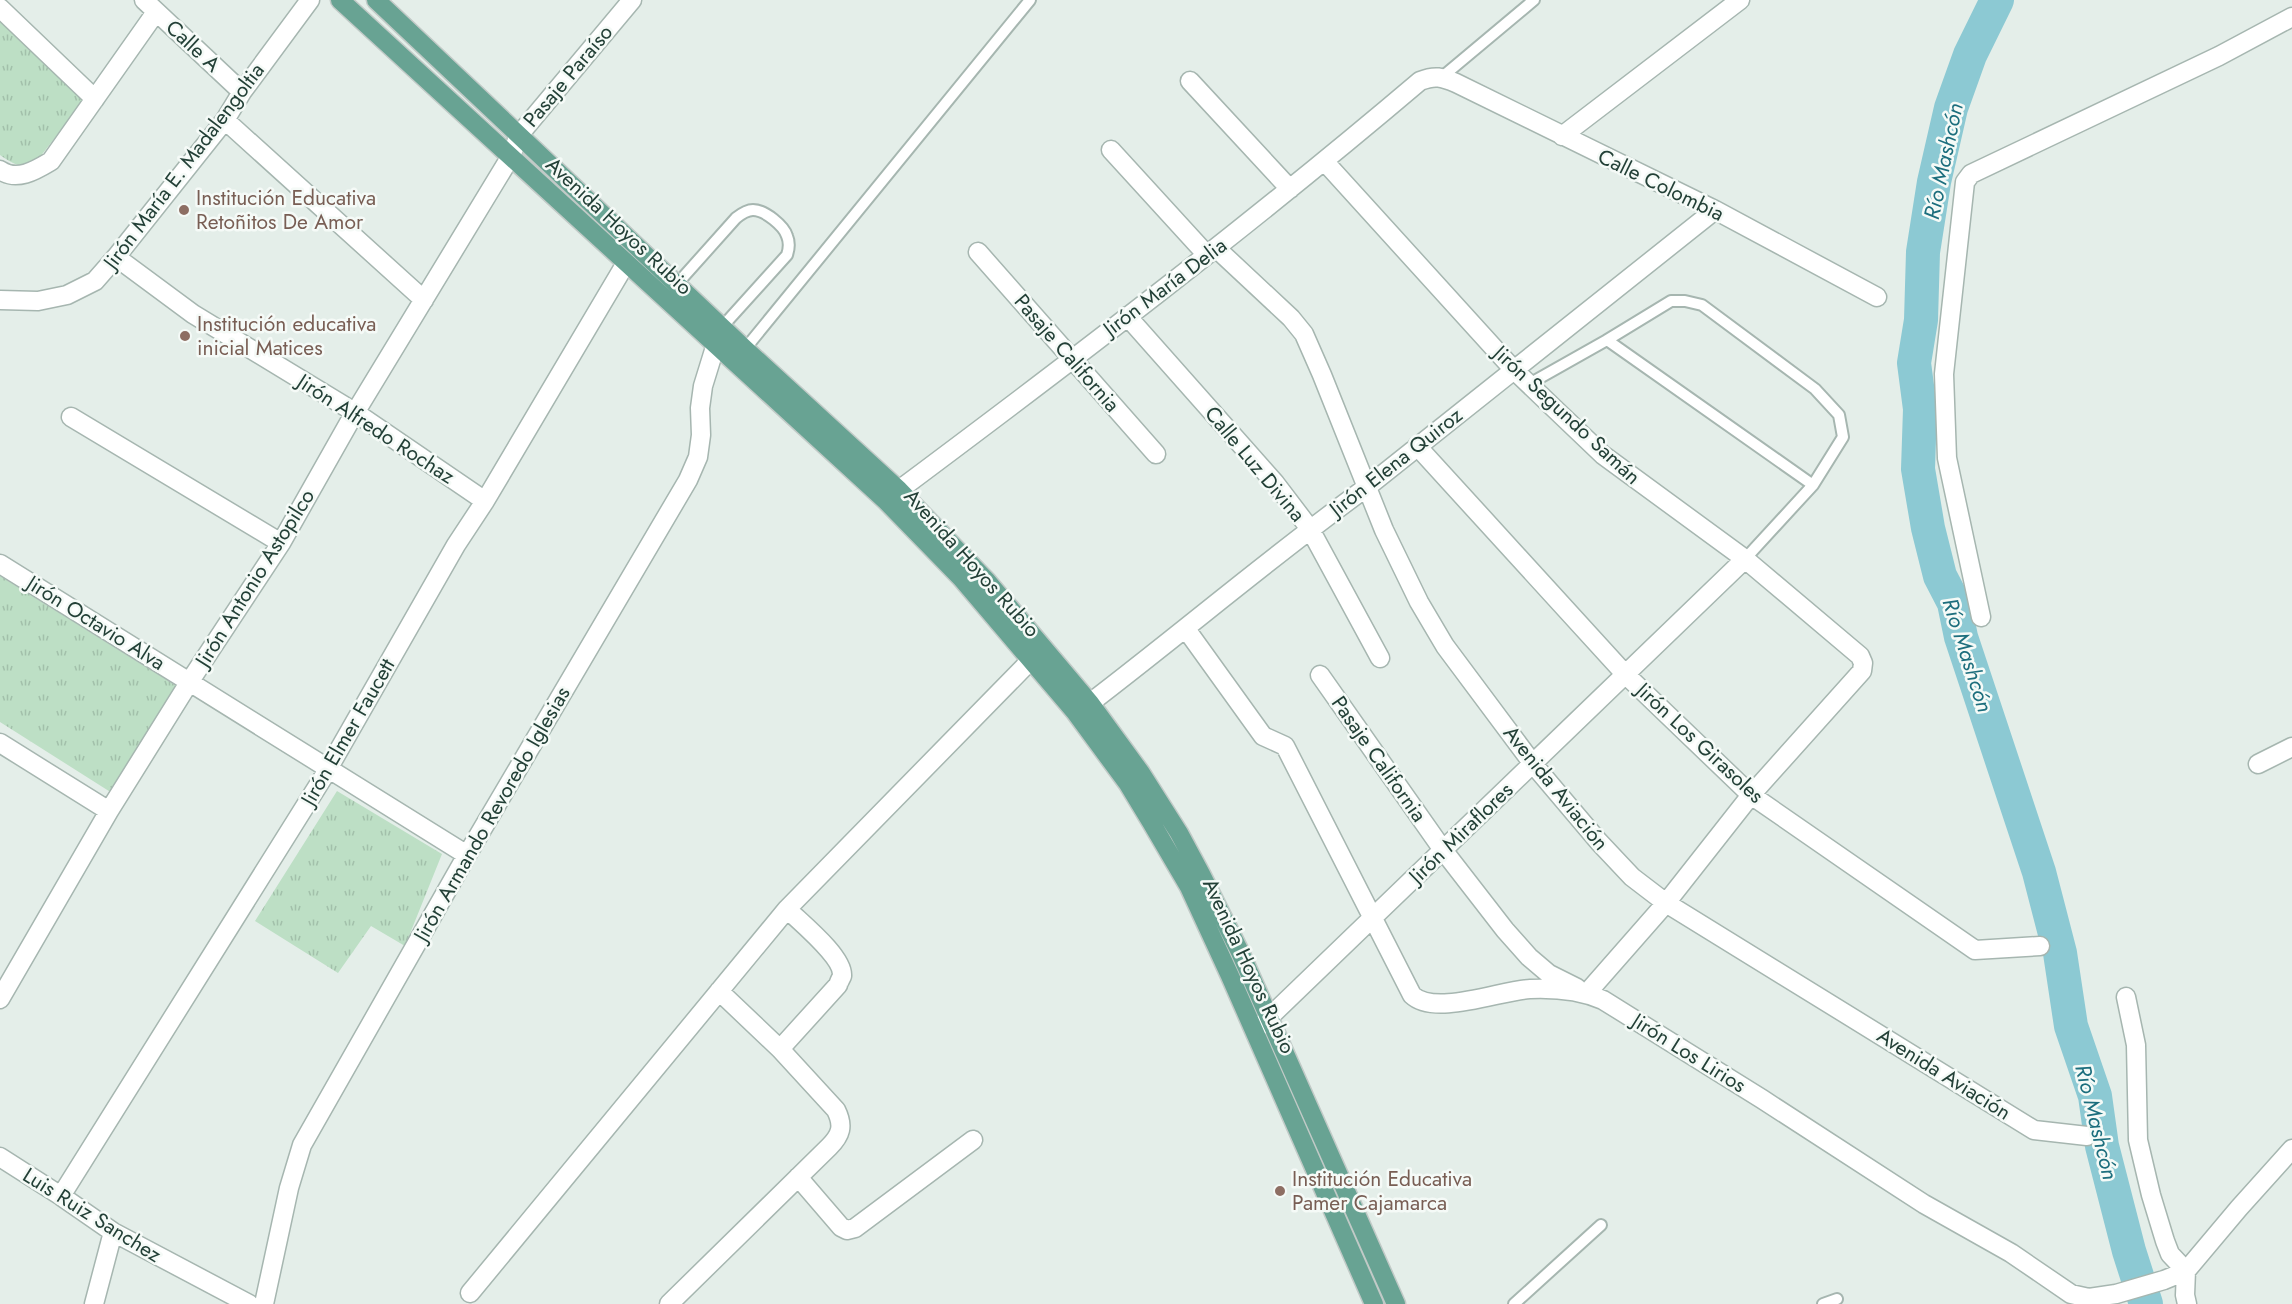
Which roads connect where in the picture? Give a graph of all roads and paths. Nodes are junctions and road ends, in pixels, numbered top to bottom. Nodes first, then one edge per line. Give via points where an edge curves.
1 (310, 0) edge
2 (339, 0) edge
3 (376, 0) edge
4 (632, 0) edge
5 (1030, 0) edge
6 (1534, 0) edge
7 (1740, 0) edge
8 (150, 6) edge
9 (0, 8) edge
10 (2292, 17) edge
11 (1442, 76) junction
12 (1190, 81) dead end
13 (242, 92) junction
14 (95, 99) junction
15 (225, 120) junction
16 (519, 135) junction
17 (1562, 136) junction
18 (1111, 150) dead end
19 (511, 156) junction
20 (1325, 162) junction
21 (0, 170) edge
22 (1290, 189) junction
23 (1715, 210) junction
24 (978, 252) dead end
25 (1212, 252) junction
26 (117, 257) junction
27 (626, 263) junction
28 (677, 284) junction
29 (1877, 297) dead end
30 (0, 300) edge
31 (424, 300) junction
32 (1127, 316) junction
33 (722, 327) junction
34 (1607, 340) junction
35 (714, 345) junction
36 (746, 349) junction
37 (1072, 358) junction
38 (1513, 369) junction
39 (1529, 384) junction
40 (356, 413) junction
41 (71, 417) dead end
42 (1417, 446) junction
43 (1156, 453) dead end
44 (1813, 486) junction
45 (1367, 487) junction
46 (892, 495) junction
47 (485, 501) junction
48 (1310, 529) junction
49 (281, 543) junction
50 (1745, 559) junction
51 (0, 564) edge
52 (1981, 617) dead end
53 (1186, 629) junction
54 (1380, 658) dead end
55 (1030, 661) junction
56 (1625, 674) junction
57 (1320, 675) dead end
58 (190, 681) junction
59 (1082, 707) junction
60 (0, 743) edge
61 (2292, 747) edge
62 (1533, 764) junction
63 (2258, 764) dead end
64 (329, 767) junction
65 (1751, 795) junction
66 (109, 811) junction
67 (1443, 849) junction
68 (466, 855) junction
69 (1666, 903) junction
70 (787, 909) junction
71 (1372, 919) junction
72 (2040, 946) dead end
73 (719, 991) junction
74 (1587, 993) junction
75 (2126, 997) dead end
76 (0, 999) edge
77 (1269, 1017) junction
78 (1255, 1031) junction
79 (780, 1049) junction
80 (2087, 1136) dead end
81 (973, 1140) dead end
82 (2292, 1149) edge
83 (0, 1157) edge
84 (798, 1178) junction
85 (61, 1196) junction
86 (1601, 1225) dead end
87 (113, 1232) junction
88 (1375, 1255) junction
89 (1356, 1264) junction
90 (2186, 1271) junction
91 (470, 1293) dead end
92 (1837, 1299) dead end
93 (94, 1304) edge
94 (249, 1304) edge
95 (264, 1304) edge
96 (669, 1304) edge
97 (1374, 1304) edge
98 (1396, 1304) edge
99 (1514, 1304) edge
100 (1823, 1304) edge
101 (2187, 1304) edge

1 - 13 street, Jirón María E. Madalengoltia
2 - 19 main road, Avenida Hoyos Rubio
3 - 16 main road, Avenida Hoyos Rubio
4 - 16 street, Pasaje Paraíso
5 - 36 lane
6 - 11 lane
7 - 17 street
8 - 13 street, Calle A
8 - 14 street
9 - 14 street
10 - 52 street via 1971,174 1965,182 1944,374 1947,458
11 - 17 street, Calle Colombia
11 - 20 street, Jirón María Delia via 1420,81
12 - 22 street
13 - 15 street, Jirón María E. Madalengoltia
14 - 21 street via 51,161 31,174 6,174
15 - 26 street, Jirón María E. Madalengoltia
15 - 31 street
16 - 19 street, Pasaje Paraíso
16 - 28 main road, Avenida Hoyos Rubio
17 - 23 street, Calle Colombia
18 - 25 street, Avenida Aviación
19 - 27 main road, Avenida Hoyos Rubio
19 - 31 street, Jirón Antonio Astopilco
20 - 22 street, Jirón María Delia
20 - 38 street, Jirón Segundo Samán
22 - 25 street, Jirón María Delia
23 - 29 street, Calle Colombia
23 - 38 street, Jirón Elena Quiroz
24 - 37 street, Pasaje California
25 - 32 street, Jirón María Delia
25 - 45 street, Avenida Aviación via 1291,318 1304,334
26 - 30 street, Jirón María E. Madalengoltia via 95,281 67,295 38,301
26 - 40 street, Jirón Alfredo Rochaz via 194,314
27 - 35 main road, Avenida Hoyos Rubio
27 - 47 street, Jirón Elmer Faucett
28 - 33 main road, Avenida Hoyos Rubio
28 - 33 lane via 745,212 760,211 785,231 787,255
31 - 40 street, Jirón Antonio Astopilco
32 - 37 street, Jirón María Delia
32 - 48 street, Calle Luz Divina via 1250,453
33 - 35 street, Jirón Armando Revoredo Iglesias
33 - 36 main road, Avenida Hoyos Rubio
34 - 39 lane
34 - 44 lane
34 - 44 lane via 1671,301 1702,305 1815,388 1839,415 1842,437
35 - 46 main road, Avenida Hoyos Rubio
35 - 68 street, Jirón Armando Revoredo Iglesias via 703,386 698,457 688,480
36 - 46 main road, Avenida Hoyos Rubio
37 - 43 street, Pasaje California
37 - 46 street, Jirón María Delia
38 - 39 street, Jirón Segundo Samán
38 - 42 street, Jirón Elena Quiroz
39 - 50 street, Jirón Segundo Samán via 1604,454
40 - 47 street, Jirón Alfredo Rochaz
40 - 49 street, Jirón Antonio Astopilco
41 - 49 street
42 - 45 street, Jirón Elena Quiroz
42 - 56 street, Jirón Los Girasoles
44 - 50 lane
45 - 48 street, Jirón Elena Quiroz
45 - 62 street, Avenida Aviación via 1419,602
46 - 55 main road, Avenida Hoyos Rubio
46 - 59 main road, Avenida Hoyos Rubio via 987,581
47 - 64 street, Jirón Elmer Faucett
48 - 53 street, Jirón Elena Quiroz
48 - 54 street, Calle Luz Divina
49 - 58 street, Jirón Antonio Astopilco
50 - 56 street, Jirón Miraflores
50 - 65 street, Jirón Segundo Samán via 1860,656 1863,663 1862,671
51 - 58 street, Jirón Octavio Alva
53 - 59 street, Jirón Elena Quiroz
53 - 71 street, Jirón Los Lirios via 1263,736 1285,746
55 - 59 main road, Avenida Hoyos Rubio
55 - 70 street
56 - 62 street, Jirón Miraflores
56 - 65 street, Jirón Los Girasoles
57 - 67 street, Pasaje California
58 - 64 street, Jirón Octavio Alva
58 - 66 street, Jirón Antonio Astopilco
59 - 77 main road, Avenida Hoyos Rubio via 1141,774 1179,833
59 - 78 main road, Avenida Hoyos Rubio via 1189,887
60 - 66 street
61 - 63 street
62 - 67 street, Jirón Miraflores
62 - 69 street, Avenida Aviación via 1632,877
64 - 68 street, Jirón Octavio Alva
64 - 85 street, Jirón Elmer Faucett
65 - 69 street
65 - 72 street, Jirón Los Girasoles via 1975,950
66 - 76 street, Jirón Antonio Astopilco
67 - 71 street, Jirón Miraflores
67 - 74 street, Pasaje California via 1529,957 1549,974
68 - 95 street, Jirón Armando Revoredo Iglesias via 302,1145
69 - 74 street
69 - 80 street, Avenida Aviación via 2034,1130
70 - 73 street
70 - 79 street via 833,955 842,977
71 - 74 street, Jirón Los Lirios via 1412,995 1422,1001 1474,1000 1529,989
71 - 77 street, Jirón Miraflores
73 - 79 street
73 - 91 street
74 - 90 street, Jirón Los Lirios via 1634,1018 2072,1294 2089,1298 2116,1294
75 - 90 street via 2136,1045 2138,1140 2165,1241 2170,1254
77 - 78 street, Jirón Miraflores
77 - 88 main road, Avenida Hoyos Rubio
78 - 89 main road, Avenida Hoyos Rubio
79 - 84 street via 836,1110 842,1129
81 - 84 street via 848,1230
82 - 90 street, Jirón Los Lirios
83 - 85 street, Luis Ruiz Sanchez
84 - 96 street
85 - 87 street, Luis Ruiz Sanchez
86 - 99 lane
87 - 93 street
87 - 94 street, Luis Ruiz Sanchez
88 - 89 main road
88 - 98 main road, Avenida Hoyos Rubio
89 - 97 main road, Avenida Hoyos Rubio
90 - 101 street
92 - 100 lane

